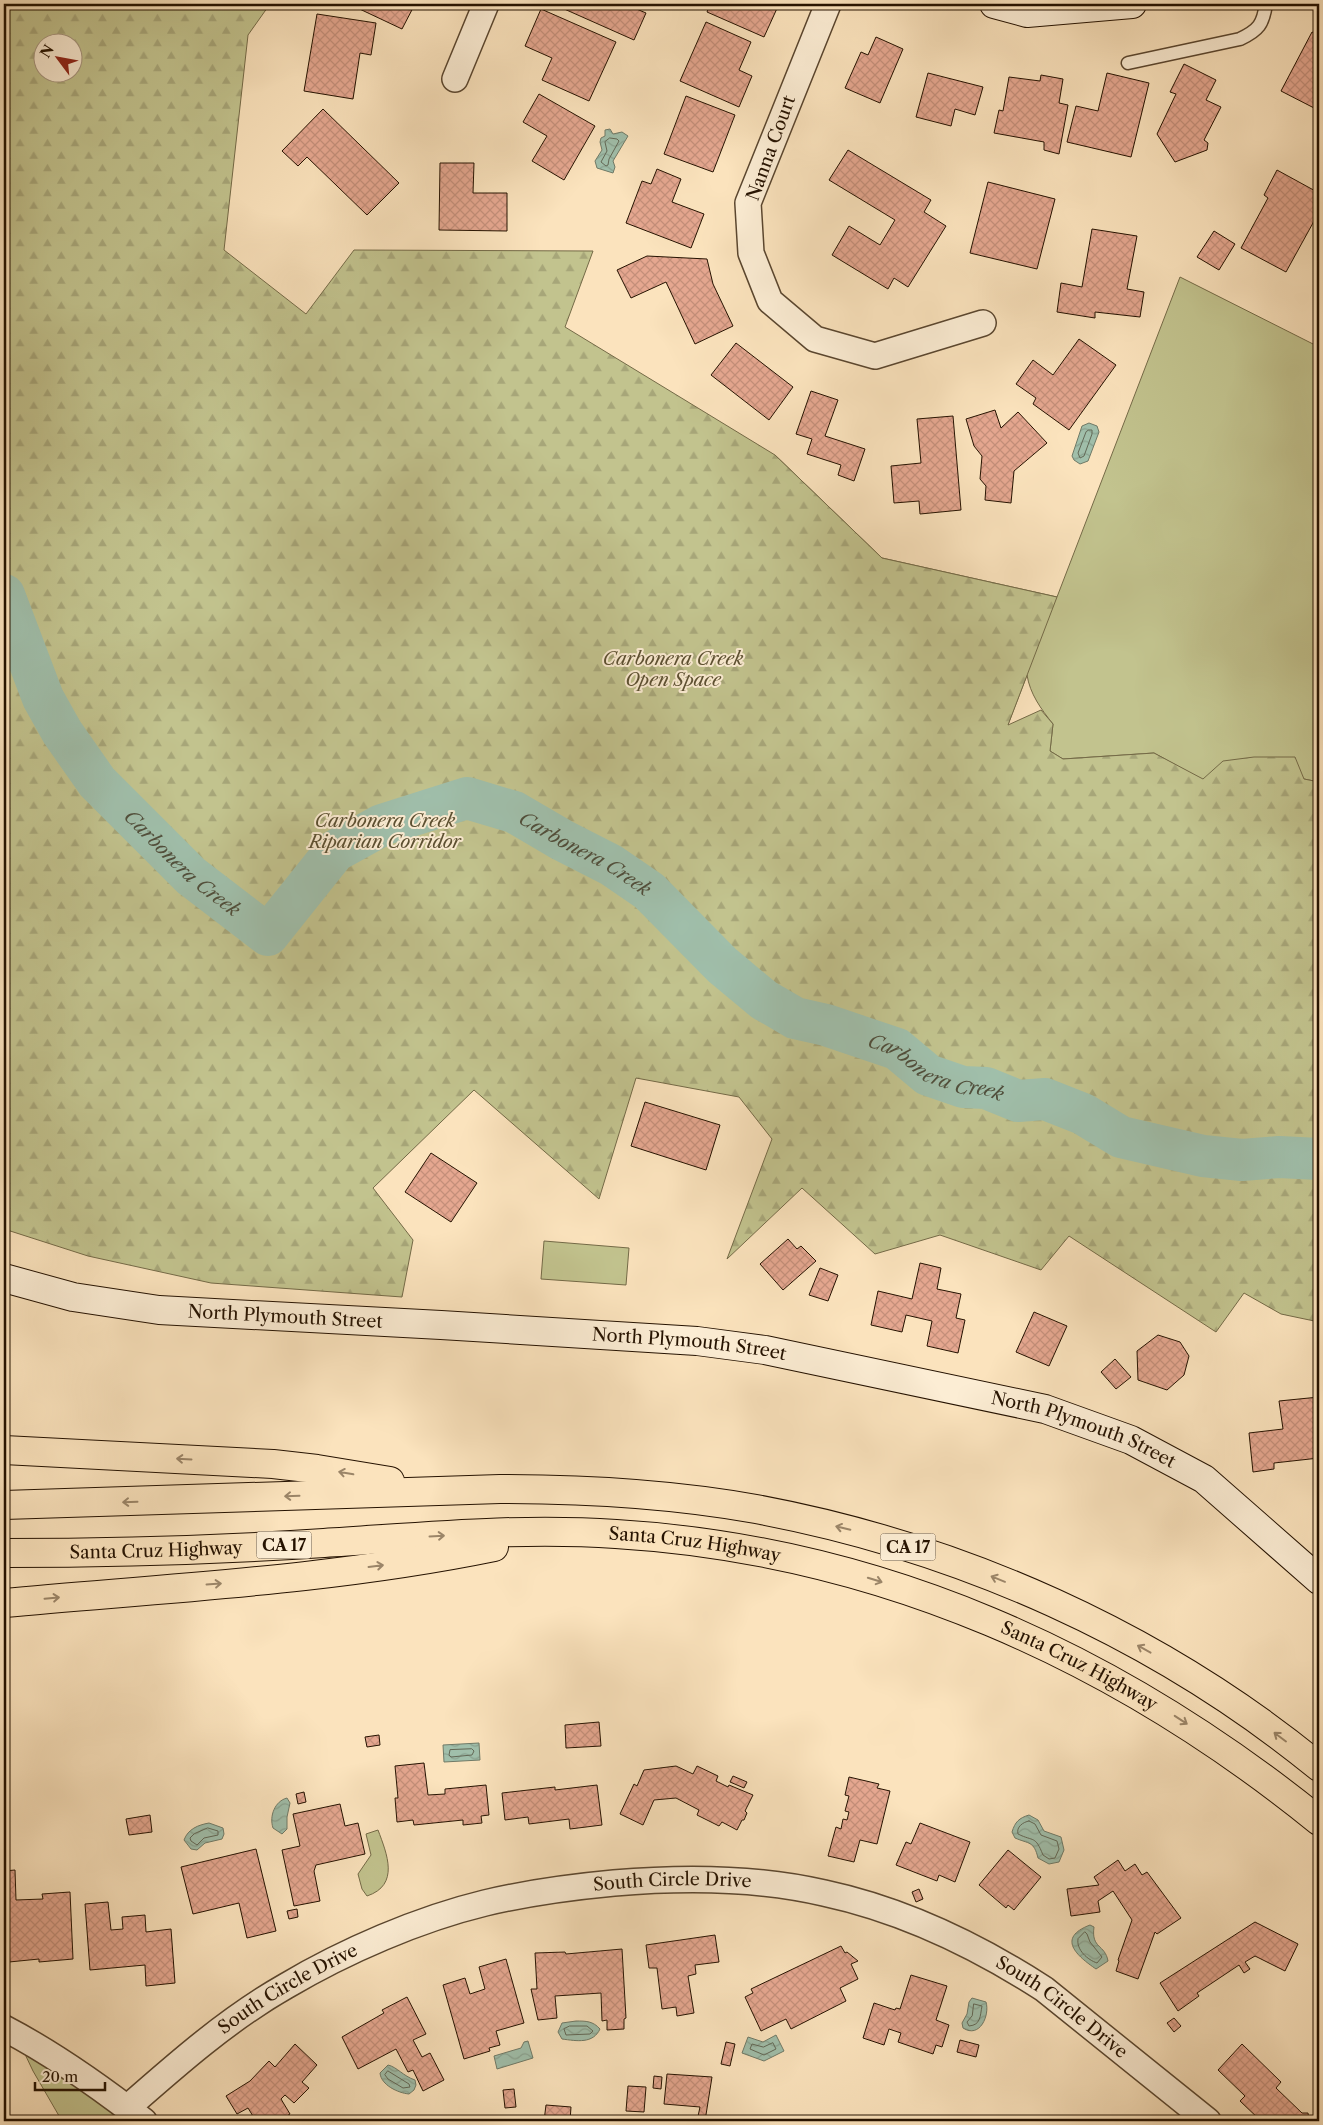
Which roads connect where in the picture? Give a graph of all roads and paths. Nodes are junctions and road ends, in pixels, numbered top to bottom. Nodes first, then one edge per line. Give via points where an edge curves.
1 (486, 4) edge
2 (828, 4) edge
3 (994, 4) edge
4 (1132, 4) edge
5 (1266, 4) edge
6 (1027, 8) edge
7 (1128, 63) dead end
8 (455, 79) dead end
9 (983, 323) dead end
10 (4, 1278) edge
11 (4, 1450) edge
12 (446, 1490) junction
13 (4, 1505) edge
14 (564, 1532) junction
15 (4, 1553) edge
16 (1319, 1580) edge
17 (4, 1603) edge
18 (1319, 1767) edge
19 (1319, 1821) edge
20 (4, 2028) edge
21 (135, 2114) edge
22 (1208, 2121) edge

1 - 8 street
2 - 9 street, Nanna Court via 748,203 751,253 770,301 815,339 874,356
3 - 6 street
4 - 6 street
5 - 7 lane via 1263,20 1253,33 1240,39
10 - 16 street, North Plymouth Street via 73,1297 158,1310 697,1341 764,1350 1045,1409 1131,1440 1204,1480
12 -> 11 highway via 273,1464
12 -> 13 highway, CA 17
18 -> 12 highway, CA 17 via 1229,1701 1142,1648 1047,1600 905,1546 803,1519 702,1501 550,1489
15 -> 14 highway, Santa Cruz Highway / CA 17 via 272,1546 465,1534
17 -> 14 highway via 243,1582 419,1561
14 -> 19 highway, Santa Cruz Highway / CA 17 via 663,1537 760,1552 856,1574 949,1605 1039,1643 1127,1688 1218,1745
20 - 21 street via 75,2069
21 - 22 street, South Circle Drive via 212,2037 285,1986 415,1925 486,1903 531,1894 688,1878 766,1883 824,1892 945,1933 1044,1989

